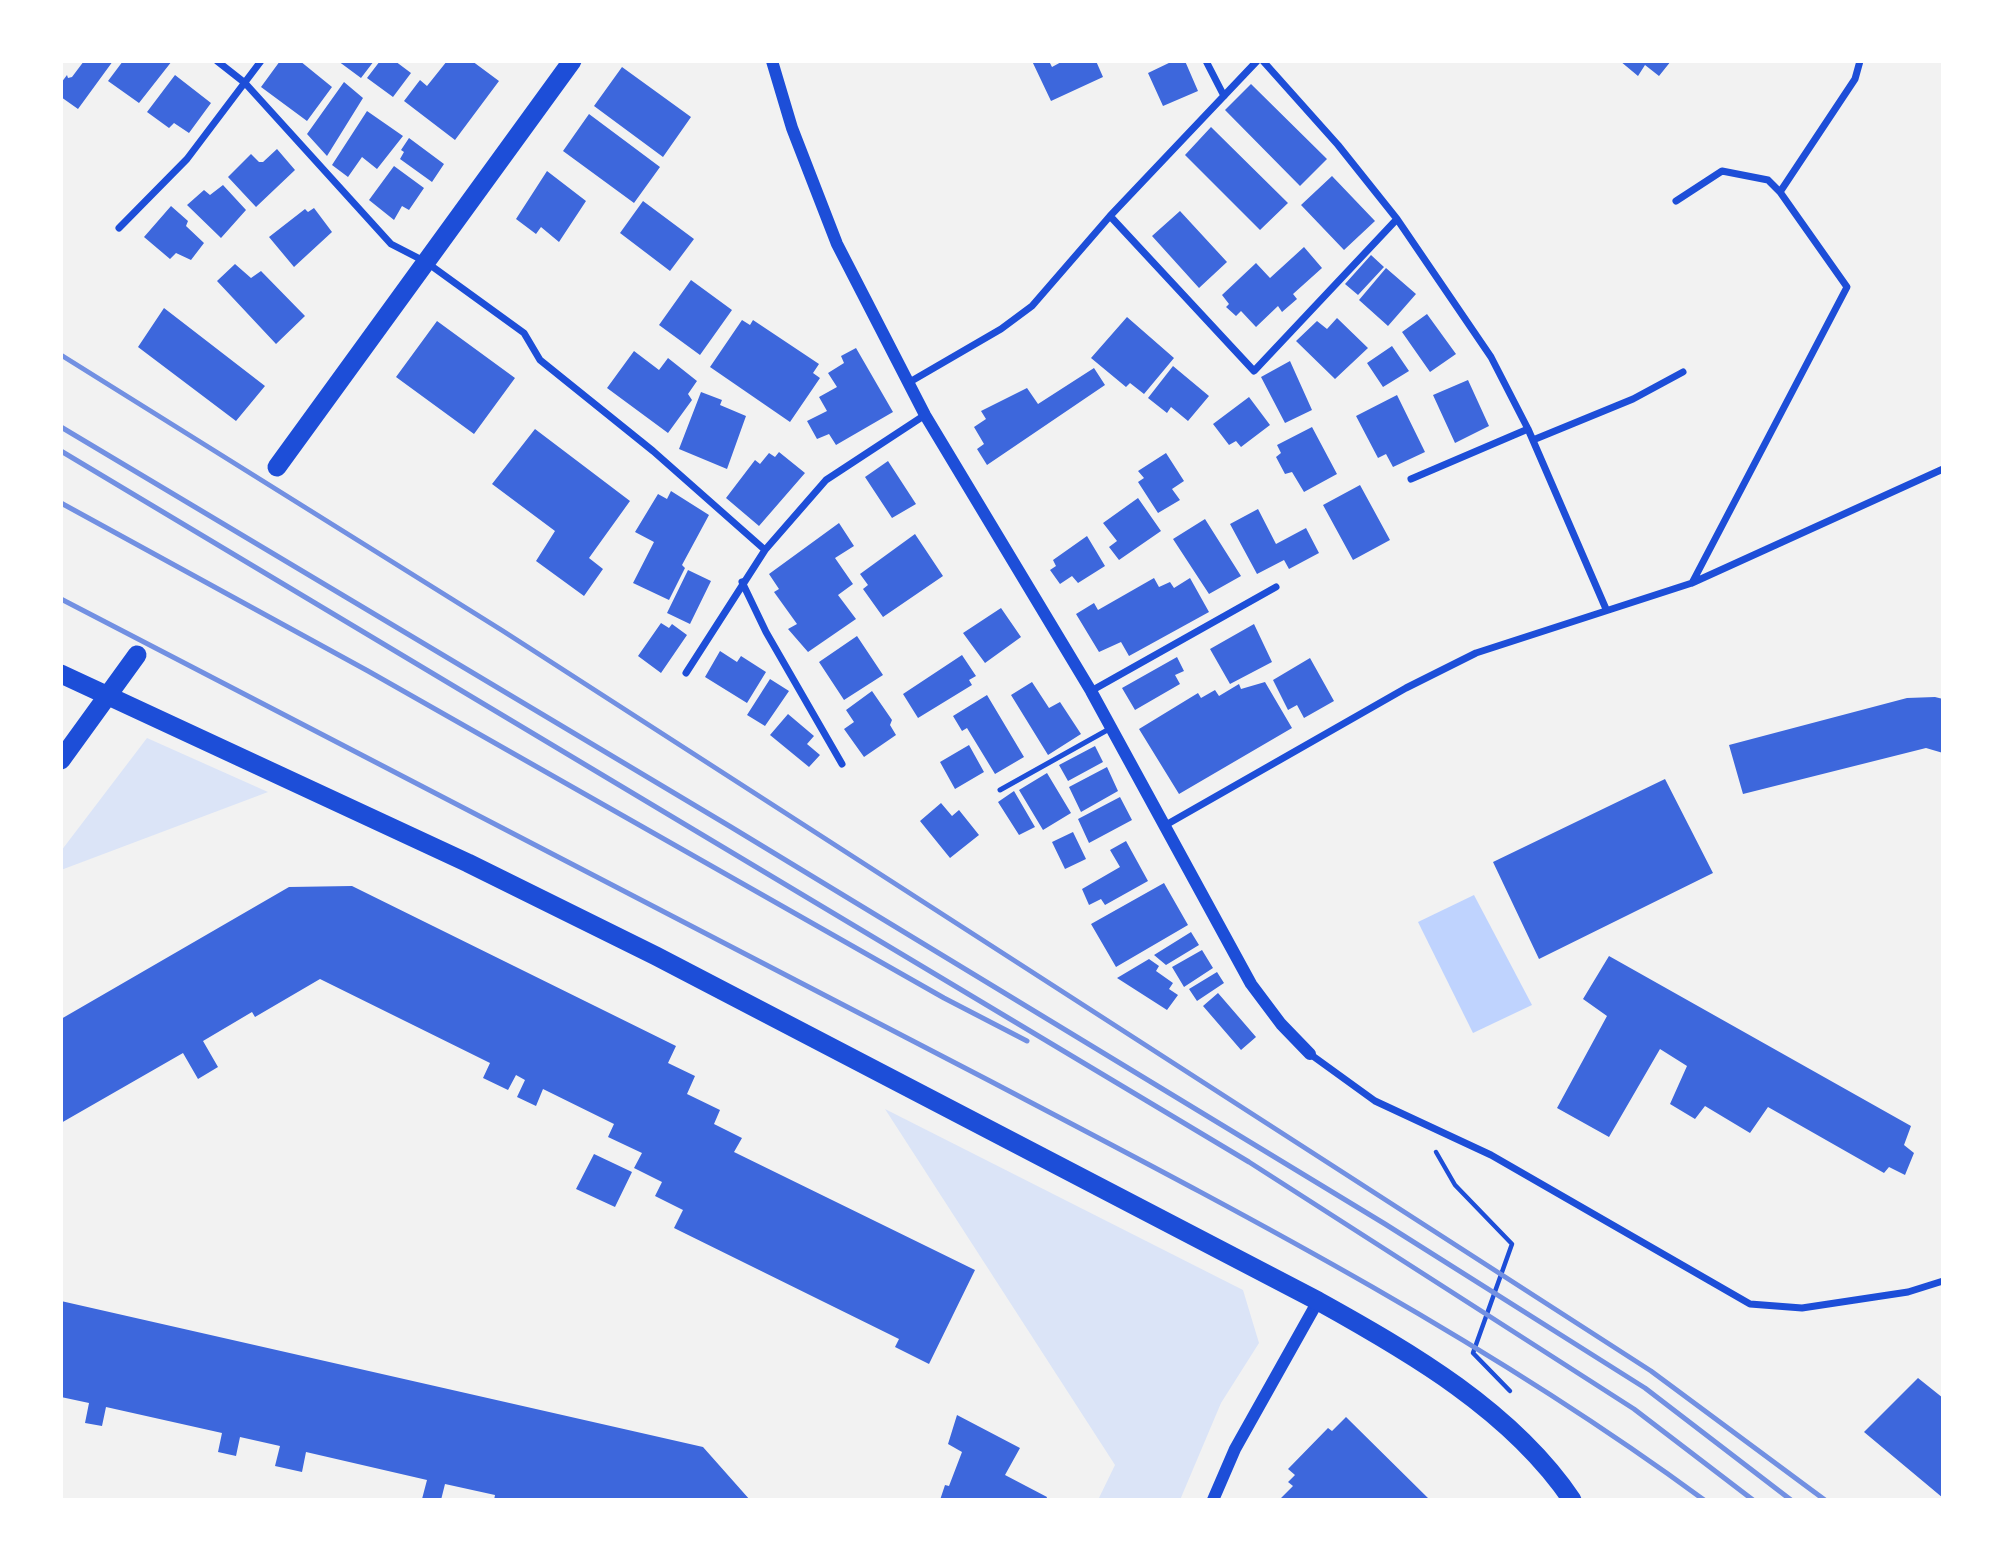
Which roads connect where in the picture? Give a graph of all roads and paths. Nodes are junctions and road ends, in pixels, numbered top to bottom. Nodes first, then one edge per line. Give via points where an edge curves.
1 (217, 61) edge
2 (261, 61) edge
3 (572, 61) edge
4 (772, 61) edge
5 (1206, 61) edge
6 (1256, 61) edge
7 (1263, 61) edge
8 (1860, 61) edge
9 (245, 83) junction
10 (1224, 96) junction
11 (1780, 191) junction
12 (1676, 201) dead end
13 (1110, 216) junction
14 (1397, 219) junction
15 (119, 228) dead end
16 (426, 262) junction
17 (1683, 372) dead end
18 (908, 383) junction
19 (925, 415) junction
20 (1528, 429) junction
21 (1533, 440) junction
22 (277, 467) dead end
23 (1943, 469) edge
24 (1411, 480) dead end
25 (765, 550) junction
26 (742, 582) junction
27 (1692, 583) junction
28 (1276, 587) dead end
29 (1606, 609) junction
30 (137, 655) dead end
31 (686, 673) dead end
32 (61, 674) edge
33 (1091, 691) junction
34 (1111, 727) junction
35 (61, 760) edge
36 (842, 764) dead end
37 (1000, 790) dead end
38 (1163, 827) junction
39 (1310, 1054) joint
40 (1438, 1130) junction
41 (1943, 1281) edge
42 (1318, 1301) junction
43 (1473, 1353) dead end
44 (1213, 1500) edge
45 (1572, 1500) edge

1 - 9 street
2 - 9 street
3 - 16 highway
4 - 18 street via 792,128 837,244
5 - 10 street
6 - 10 street
7 - 14 street
8 - 11 street via 1855,79
9 - 15 street via 187,159
9 - 16 street via 391,244
10 - 13 street
11 - 12 street via 1768,180 1722,171
11 - 27 street via 1847,286
13 - 14 street via 1254,371
13 - 18 street via 1032,306
14 - 20 street via 1483,345
16 - 22 highway
16 - 25 street via 524,333 540,360
17 - 21 street via 1633,400
18 - 19 street
19 - 25 street via 826,480
19 - 33 street
20 - 21 street
20 - 24 street
21 - 29 street
23 - 27 street
25 - 26 street
26 - 31 street
26 - 36 street
27 - 29 street
28 - 33 street
29 - 38 street via 1476,653
30 - 35 highway
32 - 42 highway via 468,863 656,956
33 - 34 street
34 - 37 lane
34 - 38 street
38 - 39 street via 1251,984
39 - 40 street via 1375,1101
40 - 41 street via 1491,1155 1750,1304 1802,1308 1908,1292
40 - 43 path via 1436,1153 1455,1185 1512,1244
42 - 44 street via 1235,1449
42 - 45 highway via 1386,1339 1493,1415

